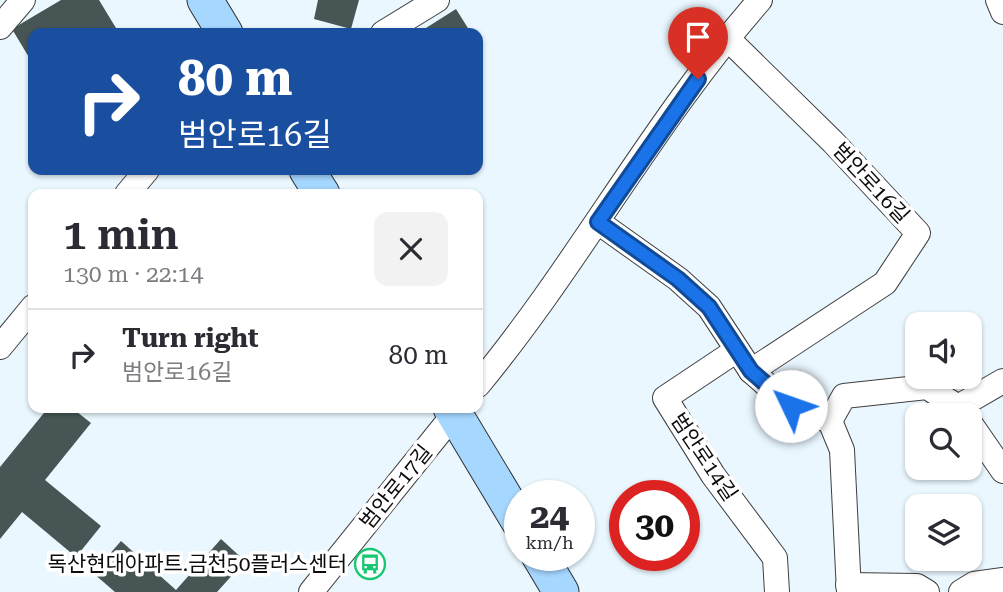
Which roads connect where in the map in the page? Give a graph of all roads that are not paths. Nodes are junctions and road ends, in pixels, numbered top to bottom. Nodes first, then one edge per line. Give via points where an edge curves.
1 (23, 0) edge
2 (205, 0) edge
3 (437, 0) edge
4 (760, 0) edge
5 (998, 0) edge
6 (1003, 12) edge
7 (0, 27) edge
8 (222, 28) edge
9 (391, 28) edge
10 (727, 38) junction
11 (143, 175) edge
12 (131, 189) edge
13 (598, 222) junction
14 (28, 313) edge
15 (0, 347) edge
16 (737, 350) junction
17 (751, 371) junction
18 (483, 378) edge
19 (1003, 382) edge
20 (949, 403) edge
21 (978, 403) edge
22 (453, 413) edge
23 (457, 413) edge
24 (830, 421) junction
25 (982, 441) edge
26 (1003, 471) edge
27 (504, 495) edge
28 (549, 571) edge
29 (1003, 580) edge
30 (848, 588) edge
31 (311, 592) edge
32 (561, 592) edge
33 (777, 592) edge
34 (927, 592) edge
35 (961, 592) edge

1 - 7 street
2 - 8 main road
3 - 9 street
4 - 10 street
5 - 6 street
10 - 13 street
10 - 17 street, 범안로16길 via 918,233 885,283
11 - 12 street
13 - 16 street via 709,307
13 - 18 street
14 - 15 street
16 - 17 street
16 - 33 street, 범안로14길 via 665,398 713,475 775,558
17 - 24 street via 791,406
19 - 21 street
20 - 24 street via 928,387 844,396
22 - 31 street, 범안로17길
23 - 27 main road
24 - 30 street via 842,450
25 - 26 street
28 - 32 main road
29 - 35 street via 974,584
30 - 34 street via 917,586

